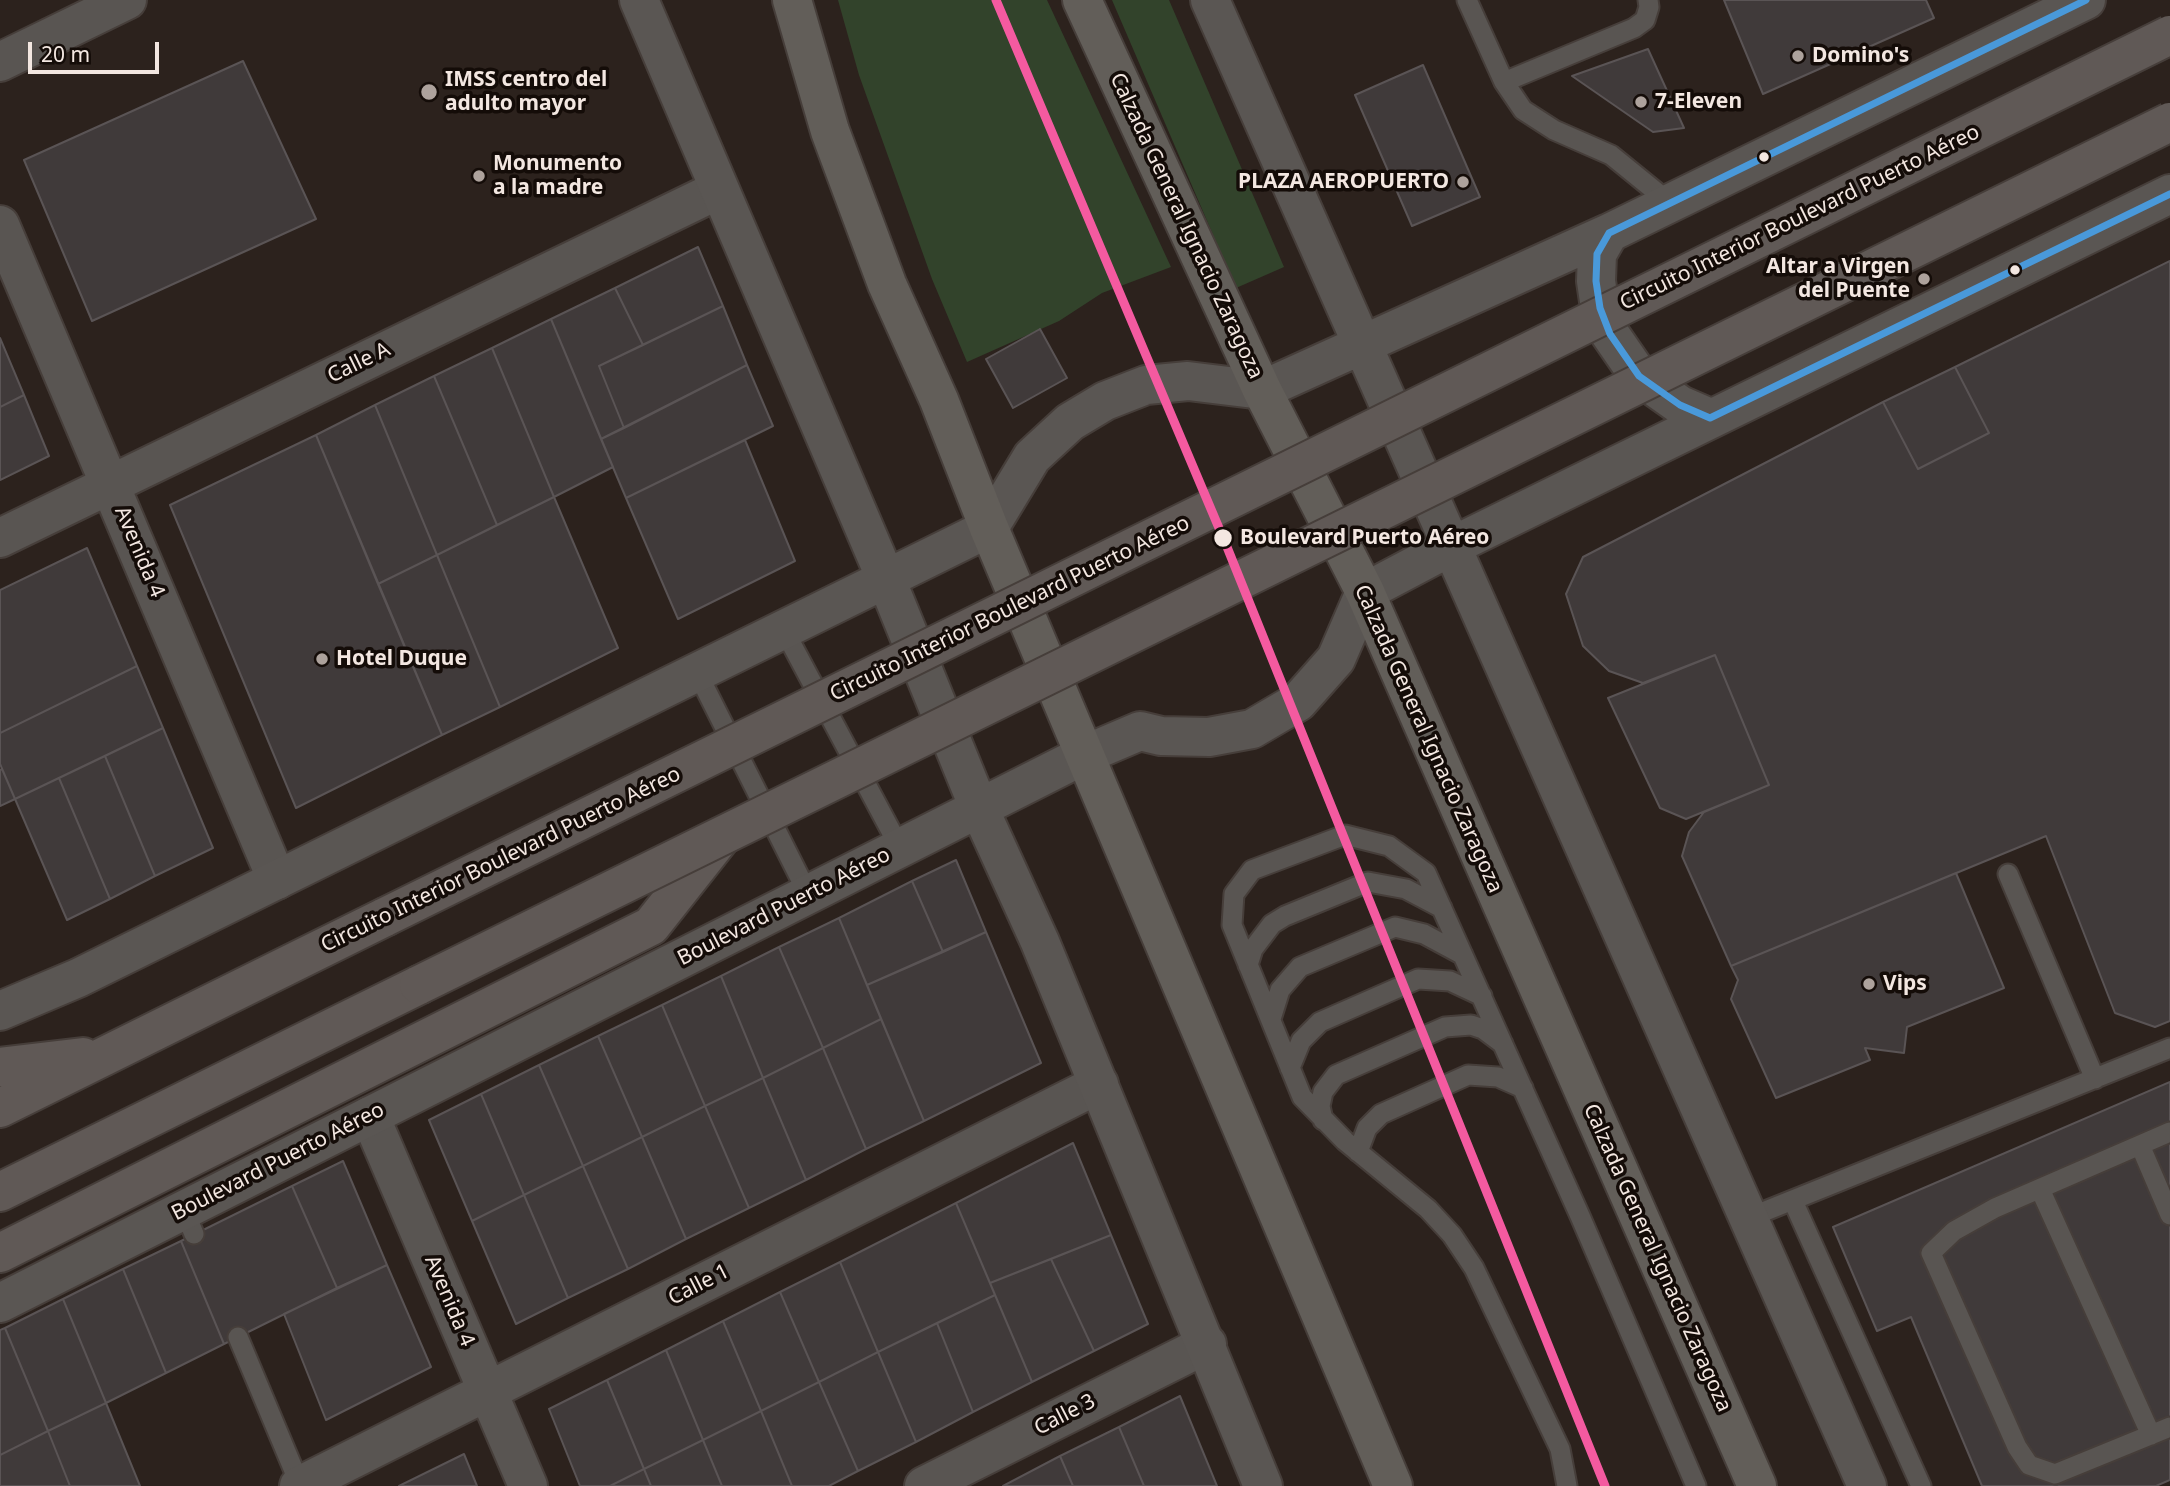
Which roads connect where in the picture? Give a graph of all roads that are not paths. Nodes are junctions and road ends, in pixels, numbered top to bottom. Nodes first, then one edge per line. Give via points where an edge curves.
1 (127, 0) edge
2 (639, 0) edge
3 (792, 0) edge
4 (1082, 0) edge
5 (1210, 0) edge
6 (1466, 0) edge
7 (1648, 0) edge
8 (2086, 0) edge
9 (2170, 35) edge
10 (0, 62) edge
11 (1504, 82) junction
12 (2170, 122) edge
13 (718, 190) junction
14 (2170, 194) edge
15 (1670, 203) junction
16 (0, 225) edge
17 (1609, 233) junction
18 (1363, 345) junction
19 (1262, 390) junction
20 (1710, 418) junction
21 (110, 484) junction
22 (989, 528) junction
23 (0, 538) edge
24 (1451, 546) junction
25 (886, 579) junction
26 (1365, 592) junction
27 (784, 630) junction
28 (697, 672) junction
29 (1086, 754) junction
30 (978, 808) junction
31 (722, 836) junction
32 (900, 848) junction
33 (2008, 874) dead end
34 (277, 880) junction
35 (808, 894) junction
36 (1443, 909) junction
37 (1464, 956) junction
38 (1248, 965) junction
39 (1482, 996) junction
40 (0, 1011) edge
41 (1271, 1019) junction
42 (1504, 1044) junction
43 (2170, 1048) edge
44 (110, 1054) junction
45 (0, 1067) edge
46 (1290, 1068) junction
47 (2095, 1079) junction
48 (1099, 1084) junction
49 (1523, 1088) junction
50 (0, 1108) edge
51 (370, 1116) junction
52 (1323, 1120) junction
53 (2170, 1132) edge
54 (2140, 1145) junction
55 (1358, 1152) junction
56 (2039, 1189) junction
57 (0, 1192) edge
58 (1793, 1202) junction
59 (2170, 1215) edge
60 (1748, 1218) junction
61 (0, 1253) edge
62 (0, 1303) edge
63 (238, 1337) dead end
64 (1207, 1344) junction
65 (488, 1391) junction
66 (2170, 1427) edge
67 (2151, 1435) junction
68 (300, 1486) edge
69 (528, 1486) edge
70 (924, 1486) edge
71 (1263, 1486) edge
72 (1393, 1486) edge
73 (1567, 1486) edge
74 (1696, 1486) edge
75 (1757, 1486) edge
76 (1867, 1486) edge
77 (1920, 1486) edge

1 - 10 street
2 - 13 main road
3 - 22 main road via 830,131 882,272
4 - 19 main road, Calzada General Ignacio Zaragoza
5 - 18 main road
6 - 11 lane
7 - 11 lane via 1645,20 1634,28
8 - 15 main road
9 - 44 highway, Circuito Interior Boulevard Puerto Aéreo, bridge
11 - 15 lane via 1523,110 1554,130 1611,155
12 - 31 highway, bridge
13 - 21 street, Calle A
13 - 25 main road
14 - 20 main road
15 - 17 main road
16 - 21 street, Avenida 4
17 - 18 main road
17 - 20 main road via 1597,254 1595,281 1610,334 1639,376 1680,405
18 - 19 main road
18 - 24 main road
19 - 22 main road via 1188,381 1146,385 1105,401 1070,422 1032,457
19 - 26 main road, Calzada General Ignacio Zaragoza
20 - 24 main road
21 - 23 street, Calle A
21 - 34 street, Avenida 4
22 - 25 main road
22 - 29 main road
24 - 26 main road
24 - 60 main road
25 - 27 main road
25 - 30 main road
26 - 29 main road, Boulevard Puerto Aéreo via 1336,659 1298,702 1252,729 1209,737 1140,731
26 - 75 main road, Calzada General Ignacio Zaragoza
27 - 28 main road
27 - 32 lane
28 - 34 main road
28 - 35 lane
29 - 30 main road, Boulevard Puerto Aéreo
29 - 72 main road
30 - 32 main road, Boulevard Puerto Aéreo
30 - 48 main road
31 - 57 highway, bridge
31 - 61 highway via 651,926
32 - 35 main road, Boulevard Puerto Aéreo
33 - 47 lane
34 - 40 main road via 78,978
35 - 51 main road, Boulevard Puerto Aéreo
36 - 37 lane
36 - 38 lane via 1406,889 1368,882 1272,924 1253,949
36 - 38 lane via 1426,873 1409,858 1389,846 1345,835 1251,870 1242,881 1234,894 1231,925
37 - 39 lane
37 - 41 lane via 1424,934 1395,927 1300,967 1280,990
38 - 41 lane
39 - 42 lane
39 - 46 lane via 1450,981 1418,979 1320,1022 1301,1041
41 - 46 lane
42 - 49 lane
42 - 52 lane via 1483,1029 1444,1027 1336,1075 1323,1092
43 - 47 lane
44 - 45 highway
44 - 50 highway, Circuito Interior Boulevard Puerto Aéreo
46 - 52 lane via 1302,1097
47 - 58 lane
48 - 64 main road
48 - 65 street, Calle 1
49 - 55 lane via 1498,1077 1468,1075 1381,1114 1367,1128
49 - 74 lane
51 - 62 main road, Boulevard Puerto Aéreo via 189,1222
51 - 65 street, Avenida 4
52 - 55 lane
53 - 54 lane
54 - 56 lane
54 - 59 lane
55 - 73 lane via 1428,1209 1474,1268 1560,1449
56 - 67 lane
56 - 67 lane via 1954,1231 1931,1253 2017,1447 2029,1465 2055,1474
58 - 60 lane
58 - 77 lane
60 - 76 main road
63 - 68 lane
64 - 70 street, Calle 3
64 - 71 main road
65 - 68 street, Calle 1
65 - 69 street, Avenida 4
66 - 67 lane

